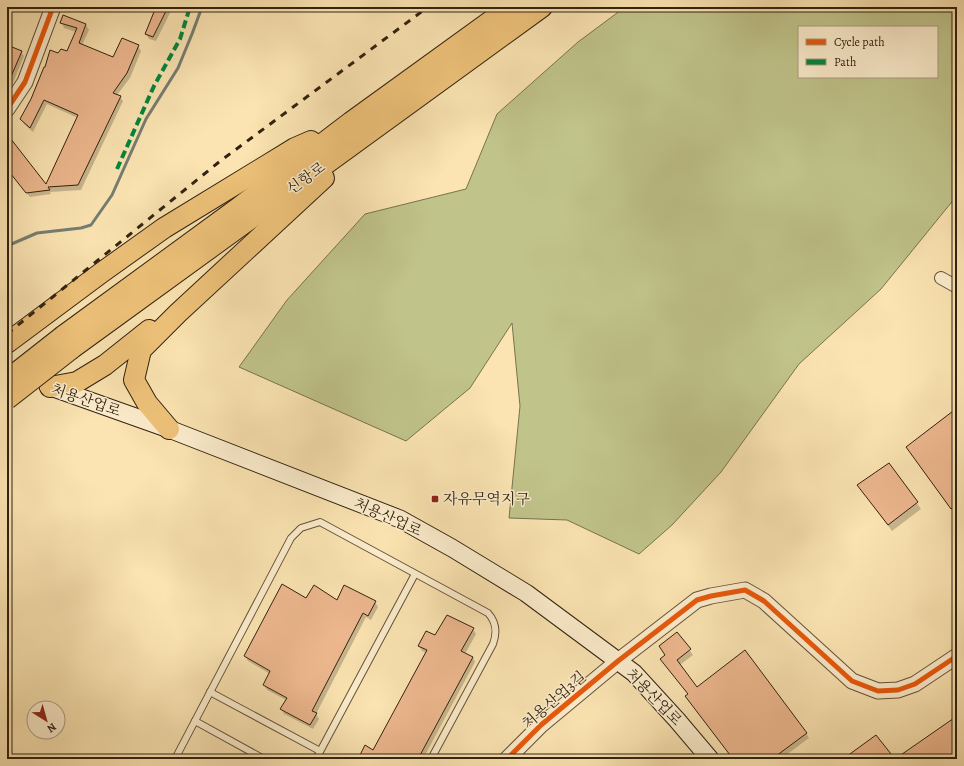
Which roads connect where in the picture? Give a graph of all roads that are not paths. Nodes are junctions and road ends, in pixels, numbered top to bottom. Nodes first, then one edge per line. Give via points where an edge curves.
1 (52, 7) edge
2 (510, 7) edge
3 (542, 7) edge
4 (7, 109) edge
5 (351, 122) junction
6 (382, 122) junction
7 (218, 277) junction
8 (941, 278) dead end
9 (957, 287) edge
10 (67, 343) junction
11 (7, 344) edge
12 (7, 372) edge
13 (7, 380) edge
14 (50, 387) junction
15 (7, 399) edge
16 (168, 429) junction
17 (415, 574) junction
18 (957, 656) edge
19 (618, 661) junction
20 (210, 692) junction
21 (195, 721) junction
22 (320, 751) junction
23 (175, 759) edge
24 (264, 759) edge
25 (316, 759) edge
26 (431, 759) edge
27 (507, 759) edge
28 (710, 759) edge

1 - 4 street via 25,82
2 - 5 highway, 신항로
3 - 6 highway, 신항로
5 - 10 highway, 신항로
5 - 11 highway via 295,148 164,228
6 - 7 highway
6 - 10 highway, 신항로
7 - 14 highway via 105,365 77,382
7 - 16 highway via 141,350 134,380 146,403
8 - 9 street
10 - 13 highway, bridge
10 - 15 highway, bridge
12 - 14 main road, 처용산업로
14 - 16 main road, 처용산업로
16 - 19 main road, 처용산업로 via 400,519 526,593
17 - 20 lane via 320,522 301,528 291,538
17 - 22 lane
17 - 26 lane via 488,613 495,626 496,635
18 - 19 street, 처용산업3길 via 916,684 898,690 878,691 852,681 764,601 745,590 697,600
19 - 27 street, 처용산업3길 via 541,725
19 - 28 main road, 처용산업로 via 634,673
20 - 21 lane
20 - 22 lane
21 - 23 lane
21 - 24 lane
22 - 25 lane

